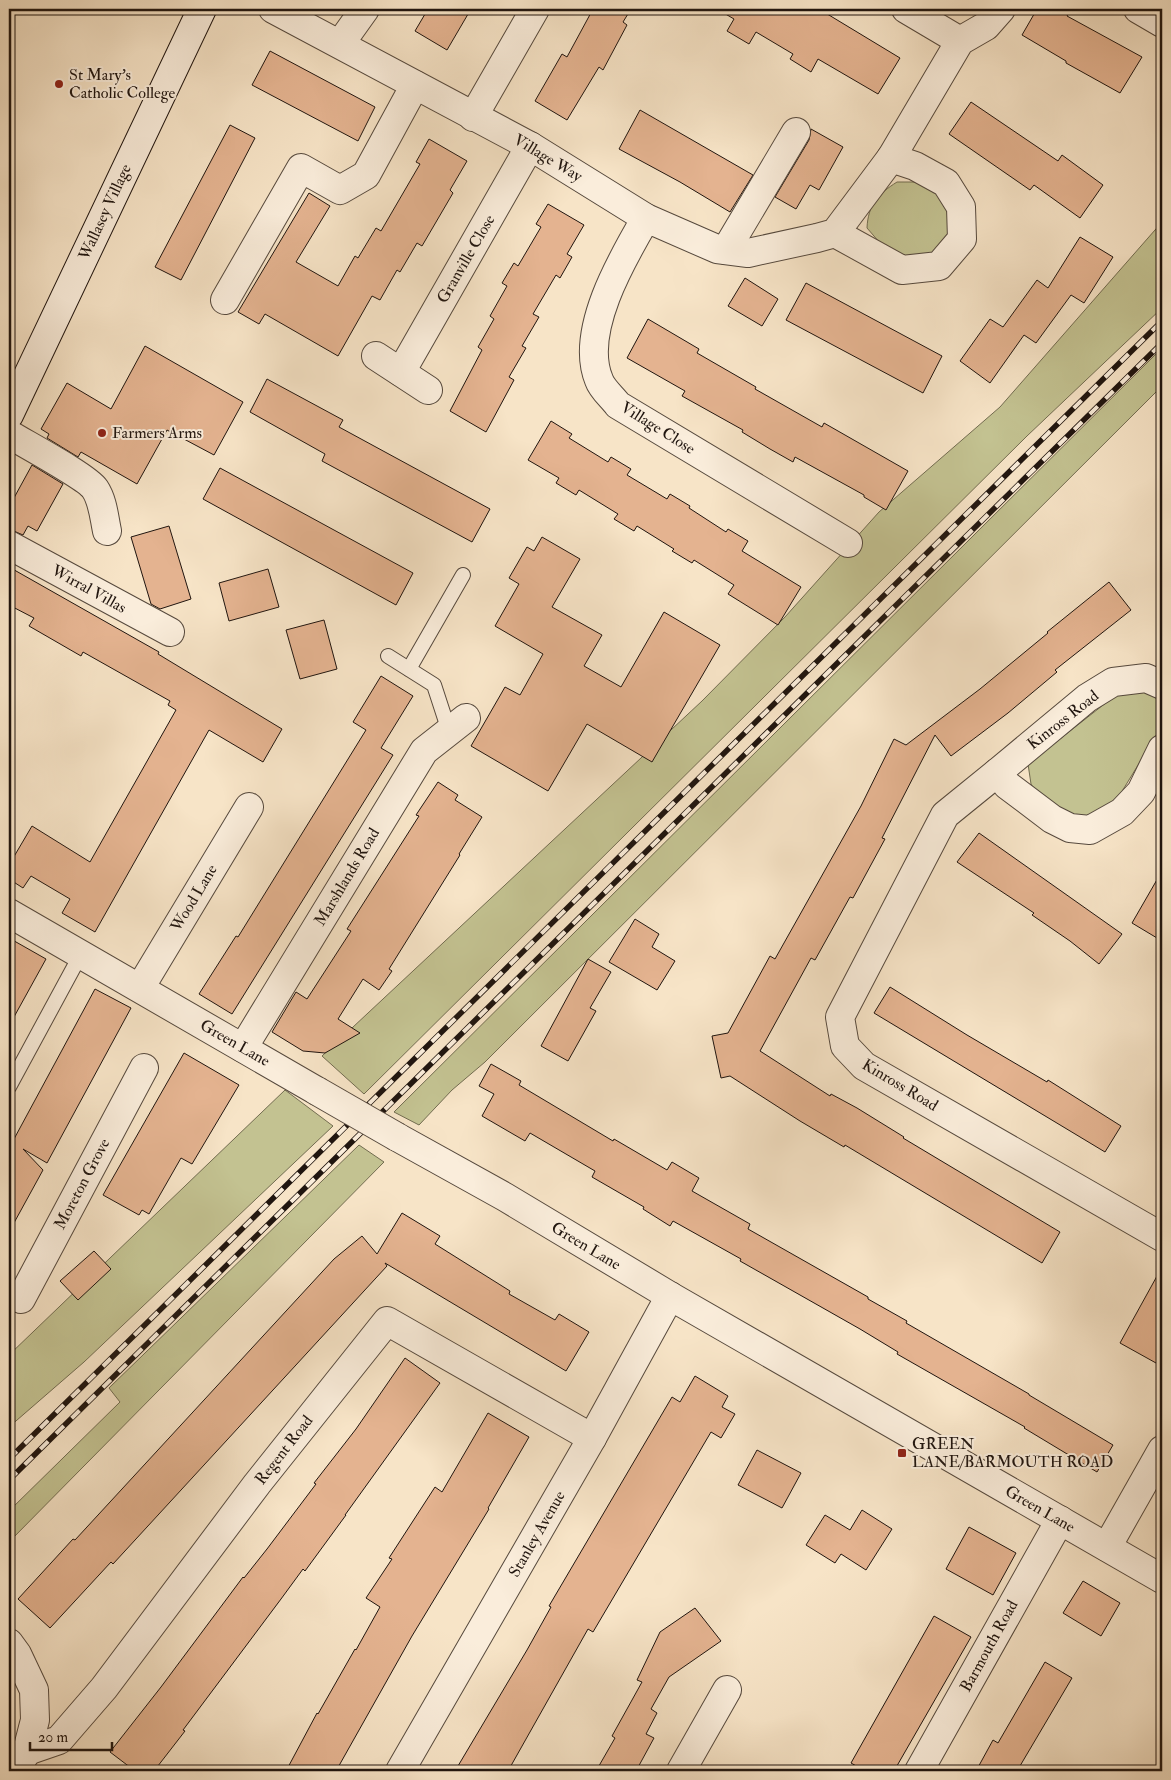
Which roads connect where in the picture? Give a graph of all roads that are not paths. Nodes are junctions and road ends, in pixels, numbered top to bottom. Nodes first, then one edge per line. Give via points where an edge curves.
1 (202, 9) edge
2 (273, 9) edge
3 (365, 9) edge
4 (535, 9) edge
5 (906, 9) edge
6 (1001, 9) edge
7 (1138, 9) edge
8 (1162, 23) edge
9 (960, 41) junction
10 (340, 44) junction
11 (415, 85) junction
12 (473, 117) junction
13 (796, 132) dead end
14 (530, 146) junction
15 (891, 158) junction
16 (646, 218) junction
17 (836, 233) junction
18 (726, 250) junction
19 (226, 300) dead end
20 (376, 356) dead end
21 (401, 372) junction
22 (428, 390) dead end
23 (9, 415) edge
24 (9, 434) edge
25 (107, 531) dead end
26 (848, 543) dead end
27 (9, 545) edge
28 (463, 575) dead end
29 (170, 632) dead end
30 (388, 656) dead end
31 (409, 669) junction
32 (1162, 685) edge
33 (457, 725) joint
34 (1162, 749) edge
35 (998, 772) junction
36 (249, 807) dead end
37 (9, 914) edge
38 (80, 954) junction
39 (140, 988) junction
40 (243, 1048) junction
41 (144, 1068) dead end
42 (9, 1087) edge
43 (1162, 1237) edge
44 (15, 1296) edge
45 (670, 1296) junction
46 (592, 1438) junction
47 (1162, 1450) edge
48 (1060, 1520) junction
49 (1107, 1547) junction
50 (1162, 1579) edge
51 (9, 1643) edge
52 (727, 1690) dead end
53 (21, 1761) edge
54 (400, 1771) edge
55 (681, 1771) edge
56 (919, 1771) edge

1 - 23 street, Wallasey Village
2 - 10 street, Village Way
3 - 10 street
4 - 12 street
5 - 9 street
6 - 9 street via 986,26
7 - 8 street
9 - 15 street
10 - 11 street, Village Way
11 - 12 street, Village Way
11 - 19 street via 366,175 340,190 301,168
12 - 14 street, Village Way
13 - 18 street
14 - 16 street, Village Way
14 - 21 street, Granville Close
15 - 17 street
15 - 17 street via 916,166 946,183 961,207 962,239 939,266 902,270
16 - 18 street, Village Way
16 - 26 street, Village Close via 620,263 597,321 594,357 599,381 618,405
17 - 18 street, Village Way via 748,253
20 - 21 street
21 - 22 street
24 - 25 street via 94,488 101,502
27 - 29 street, Wirral Villas
28 - 31 lane
30 - 31 lane
31 - 33 lane via 434,684
32 - 35 street, Kinross Road via 1146,678 1113,682 1087,698
33 - 40 street, Marshlands Road via 424,751
34 - 35 street via 1141,792 1122,812 1090,830 1070,828 1052,819 1007,785
35 - 43 street, Kinross Road via 945,815 840,1017 845,1046 864,1066
36 - 39 street, Wood Lane
37 - 38 street, Green Lane
38 - 39 street, Green Lane
38 - 42 lane
39 - 40 street, Green Lane
40 - 45 street, Green Lane, bridge via 505,1197
41 - 44 street, Moreton Grove
45 - 46 street, Stanley Avenue
45 - 48 street, Green Lane
46 - 53 street, Regent Road via 387,1321 257,1484 104,1688 59,1740
46 - 54 street, Stanley Avenue
47 - 49 street
48 - 49 street, Green Lane
48 - 56 street, Barmouth Road
49 - 50 street, Green Lane
51 - 53 street via 34,1690 35,1720
52 - 55 street

